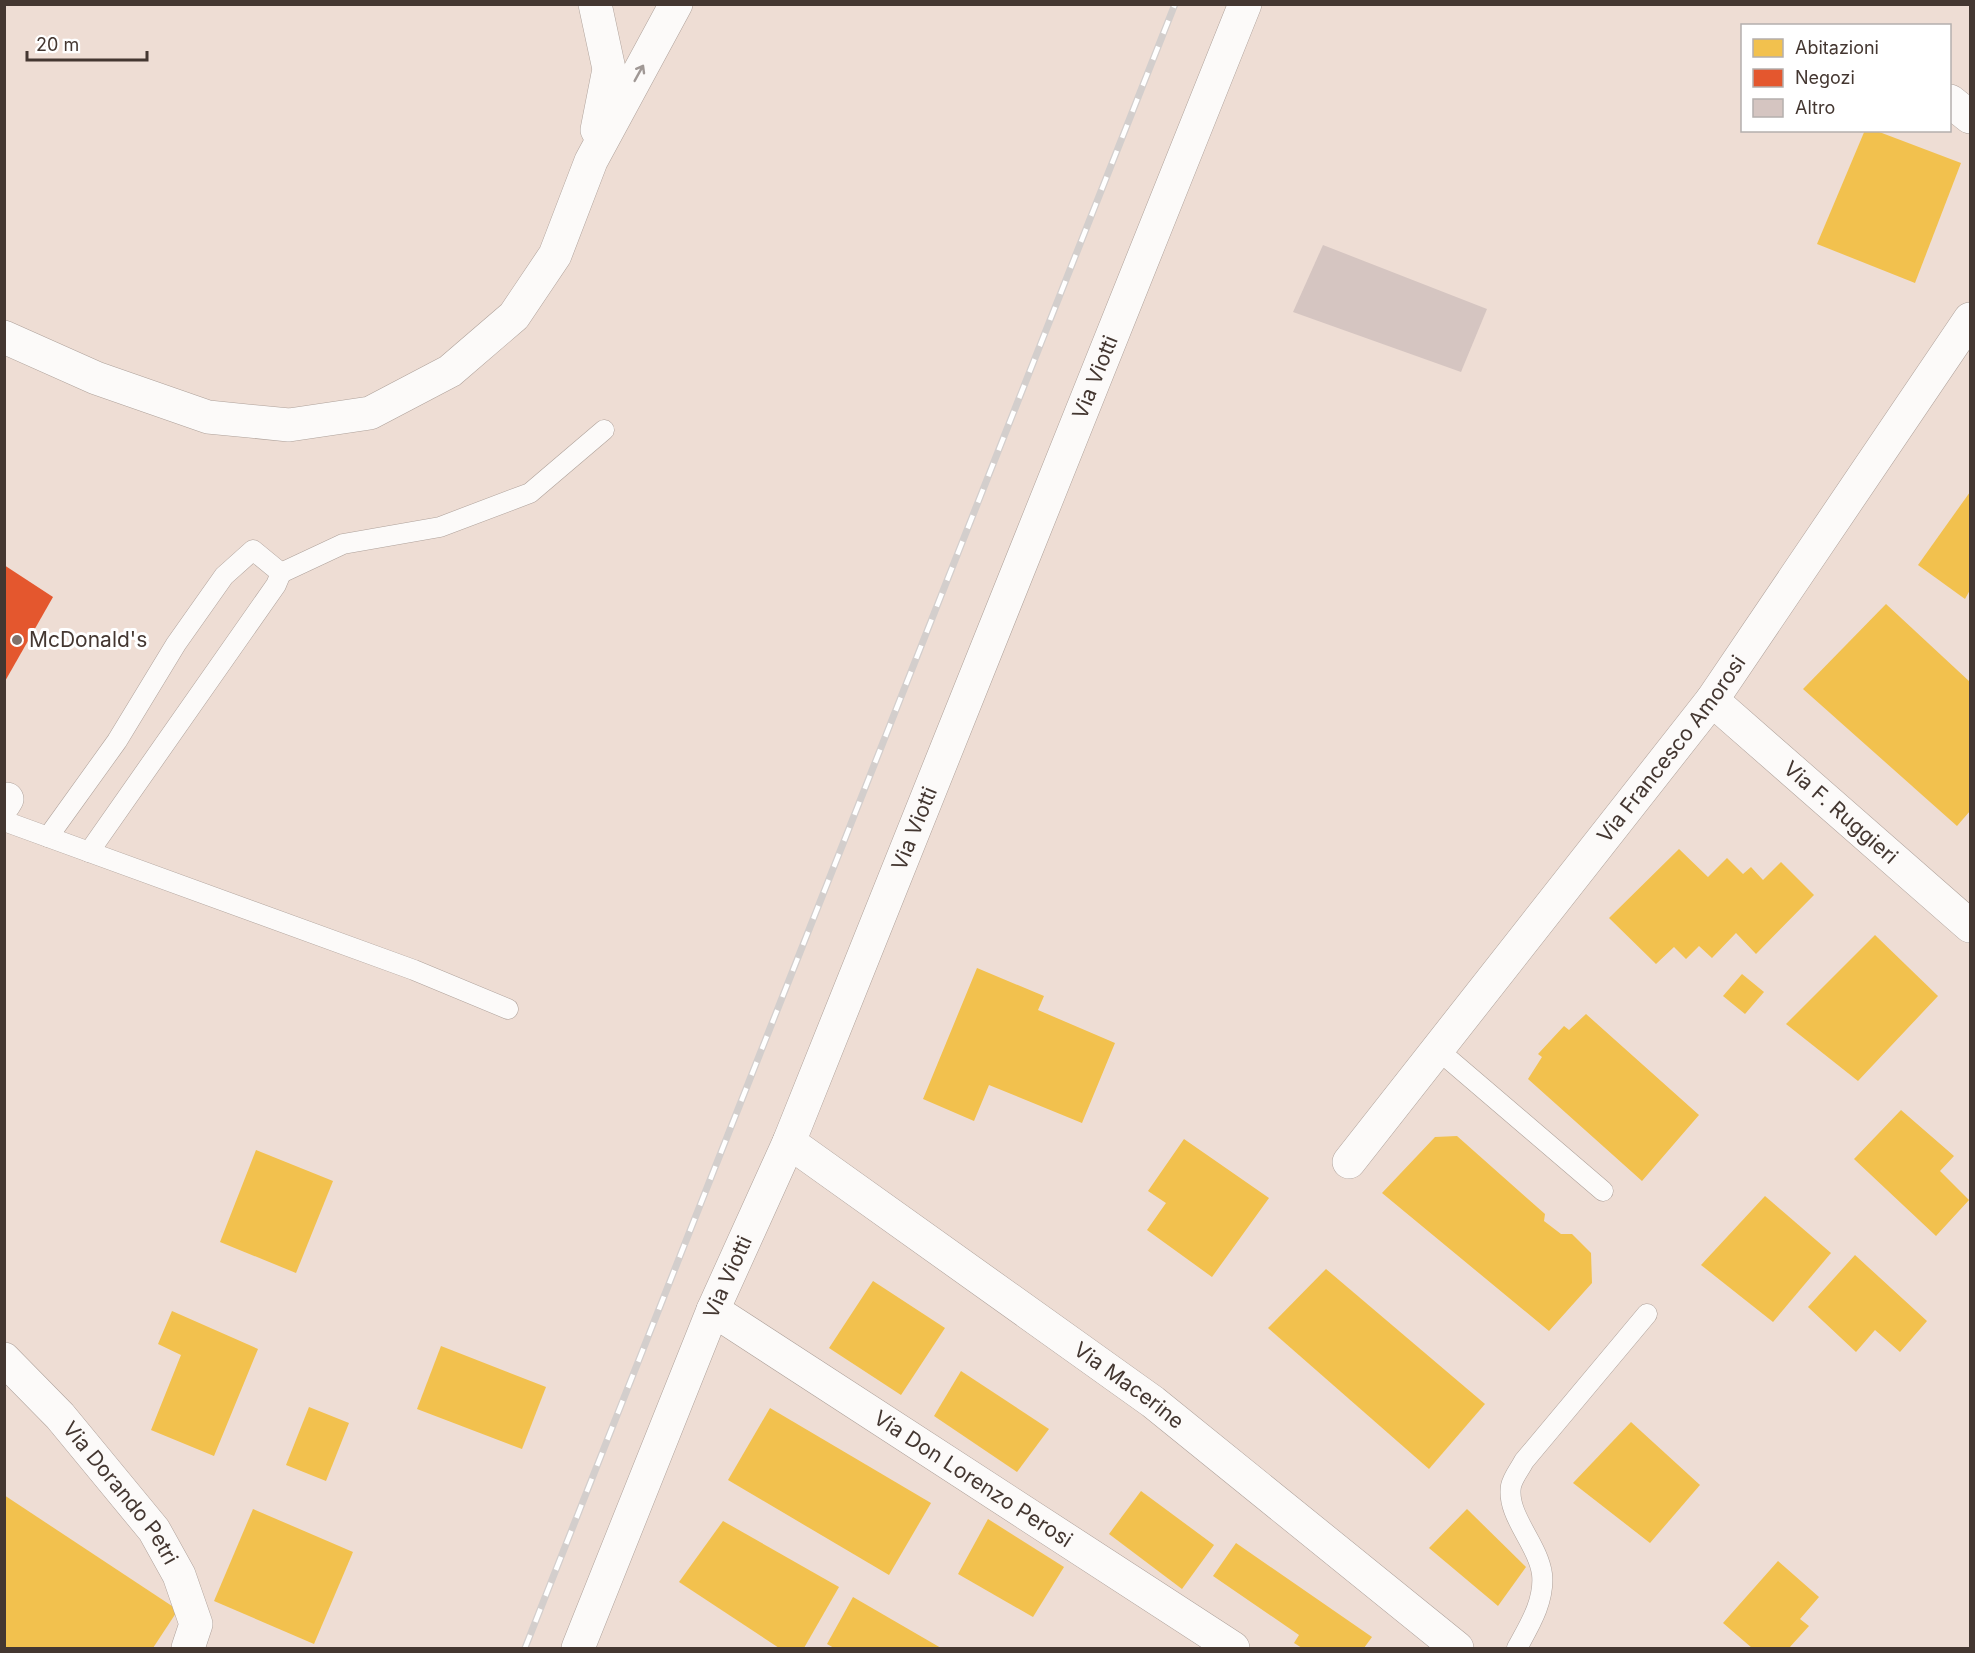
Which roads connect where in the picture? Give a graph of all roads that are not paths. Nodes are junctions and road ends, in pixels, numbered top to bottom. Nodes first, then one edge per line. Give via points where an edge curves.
1 (595, 4) edge
2 (676, 4) edge
3 (1245, 4) edge
4 (1951, 102) edge
5 (1971, 117) edge
6 (591, 161) junction
7 (1971, 319) edge
8 (4, 337) edge
9 (604, 430) dead end
10 (281, 573) junction
11 (1712, 700) junction
12 (6, 808) edge
13 (48, 837) junction
14 (89, 852) junction
15 (1971, 926) edge
16 (508, 1009) dead end
17 (1437, 1049) junction
18 (789, 1142) junction
19 (1348, 1162) dead end
20 (1603, 1191) dead end
21 (713, 1310) junction
22 (1647, 1314) dead end
23 (4, 1359) edge
24 (188, 1648) edge
25 (578, 1648) edge
26 (1233, 1648) edge
27 (1457, 1648) edge
28 (1517, 1648) edge

1 - 6 main road via 609,69
6 -> 2 main road
3 - 18 main road, Via Viotti
4 - 5 main road
6 - 8 main road via 555,255 514,316 450,371 370,413 289,425 208,417 96,378
7 - 11 main road, Via Francesco Amorosi
9 - 10 lane via 530,493 440,527 343,544
10 - 13 lane via 253,550 224,576 176,644 117,741
10 - 14 lane
11 - 15 main road, Via F. Ruggieri
11 - 17 main road, Via Francesco Amorosi
12 - 13 lane
13 - 14 lane
14 - 16 lane via 414,970
17 - 19 main road, Via Francesco Amorosi
17 - 20 lane
18 - 21 main road, Via Viotti
18 - 27 main road, Via Macerine via 1153,1402
21 - 25 main road, Via Viotti
21 - 26 main road, Via Don Lorenzo Perosi
22 - 28 lane via 1524,1461 1511,1487 1512,1504 1542,1575 1536,1613
23 - 24 main road, Via Dorando Petri via 60,1416 154,1530 179,1575 196,1624

